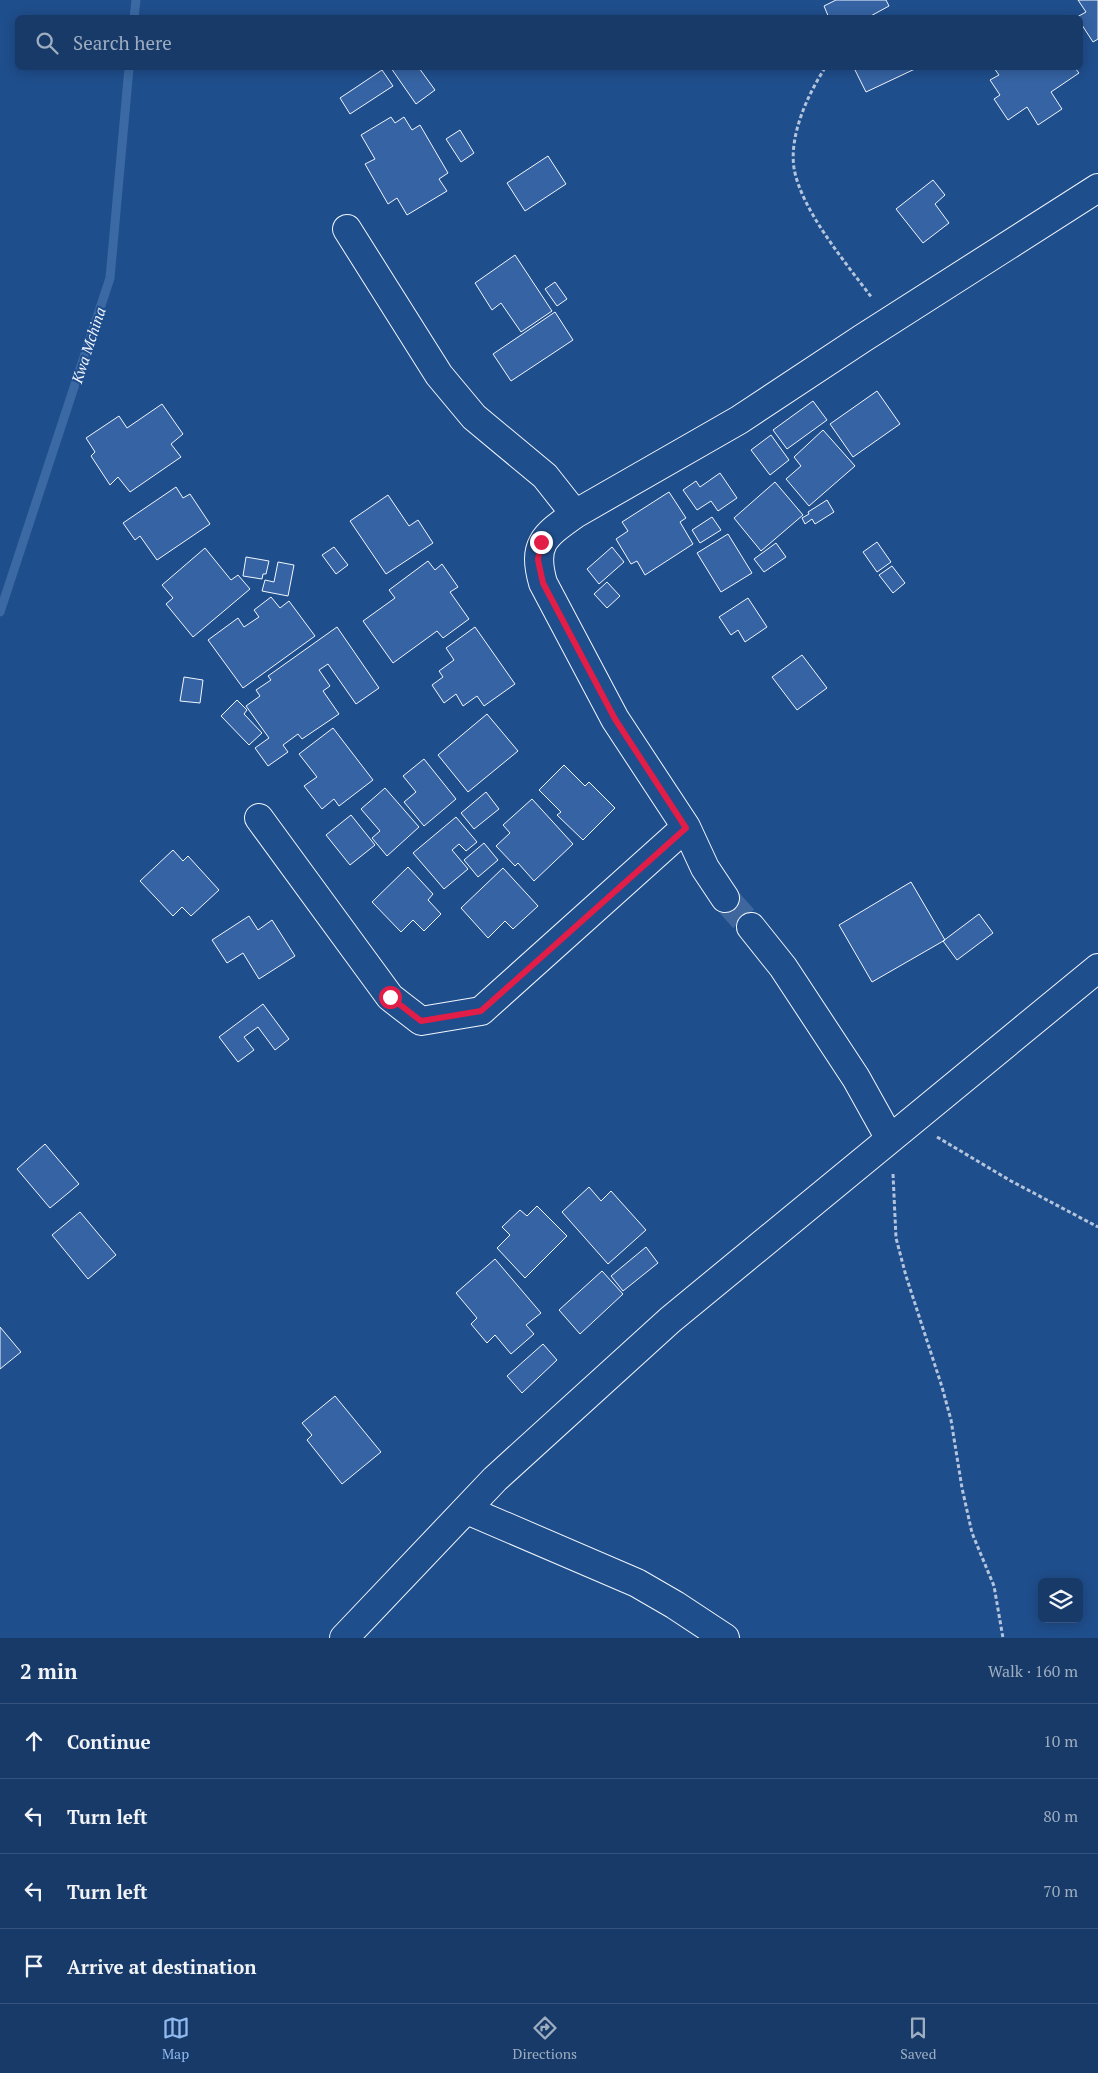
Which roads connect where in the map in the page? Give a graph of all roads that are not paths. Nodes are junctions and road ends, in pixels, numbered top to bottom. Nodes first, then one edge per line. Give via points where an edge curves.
1 (1098, 188) edge
2 (347, 229) dead end
3 (574, 514) junction
4 (259, 818) dead end
5 (686, 828) junction
6 (725, 898) tunnel mouth
7 (751, 927) tunnel mouth
8 (1098, 968) edge
9 (890, 1139) junction
10 (467, 1510) junction
11 (344, 1638) edge
12 (725, 1638) edge

1 - 3 street via 739,420
2 - 3 street via 439,375 474,417 545,476
3 - 5 street via 541,542 538,560 543,583 615,719
4 - 5 street via 390,997 421,1021 481,1011
5 - 6 street via 705,868
7 - 9 street via 783,968 856,1078
8 - 9 street
9 - 10 street via 670,1320 495,1479
10 - 11 street
10 - 12 street via 637,1583

